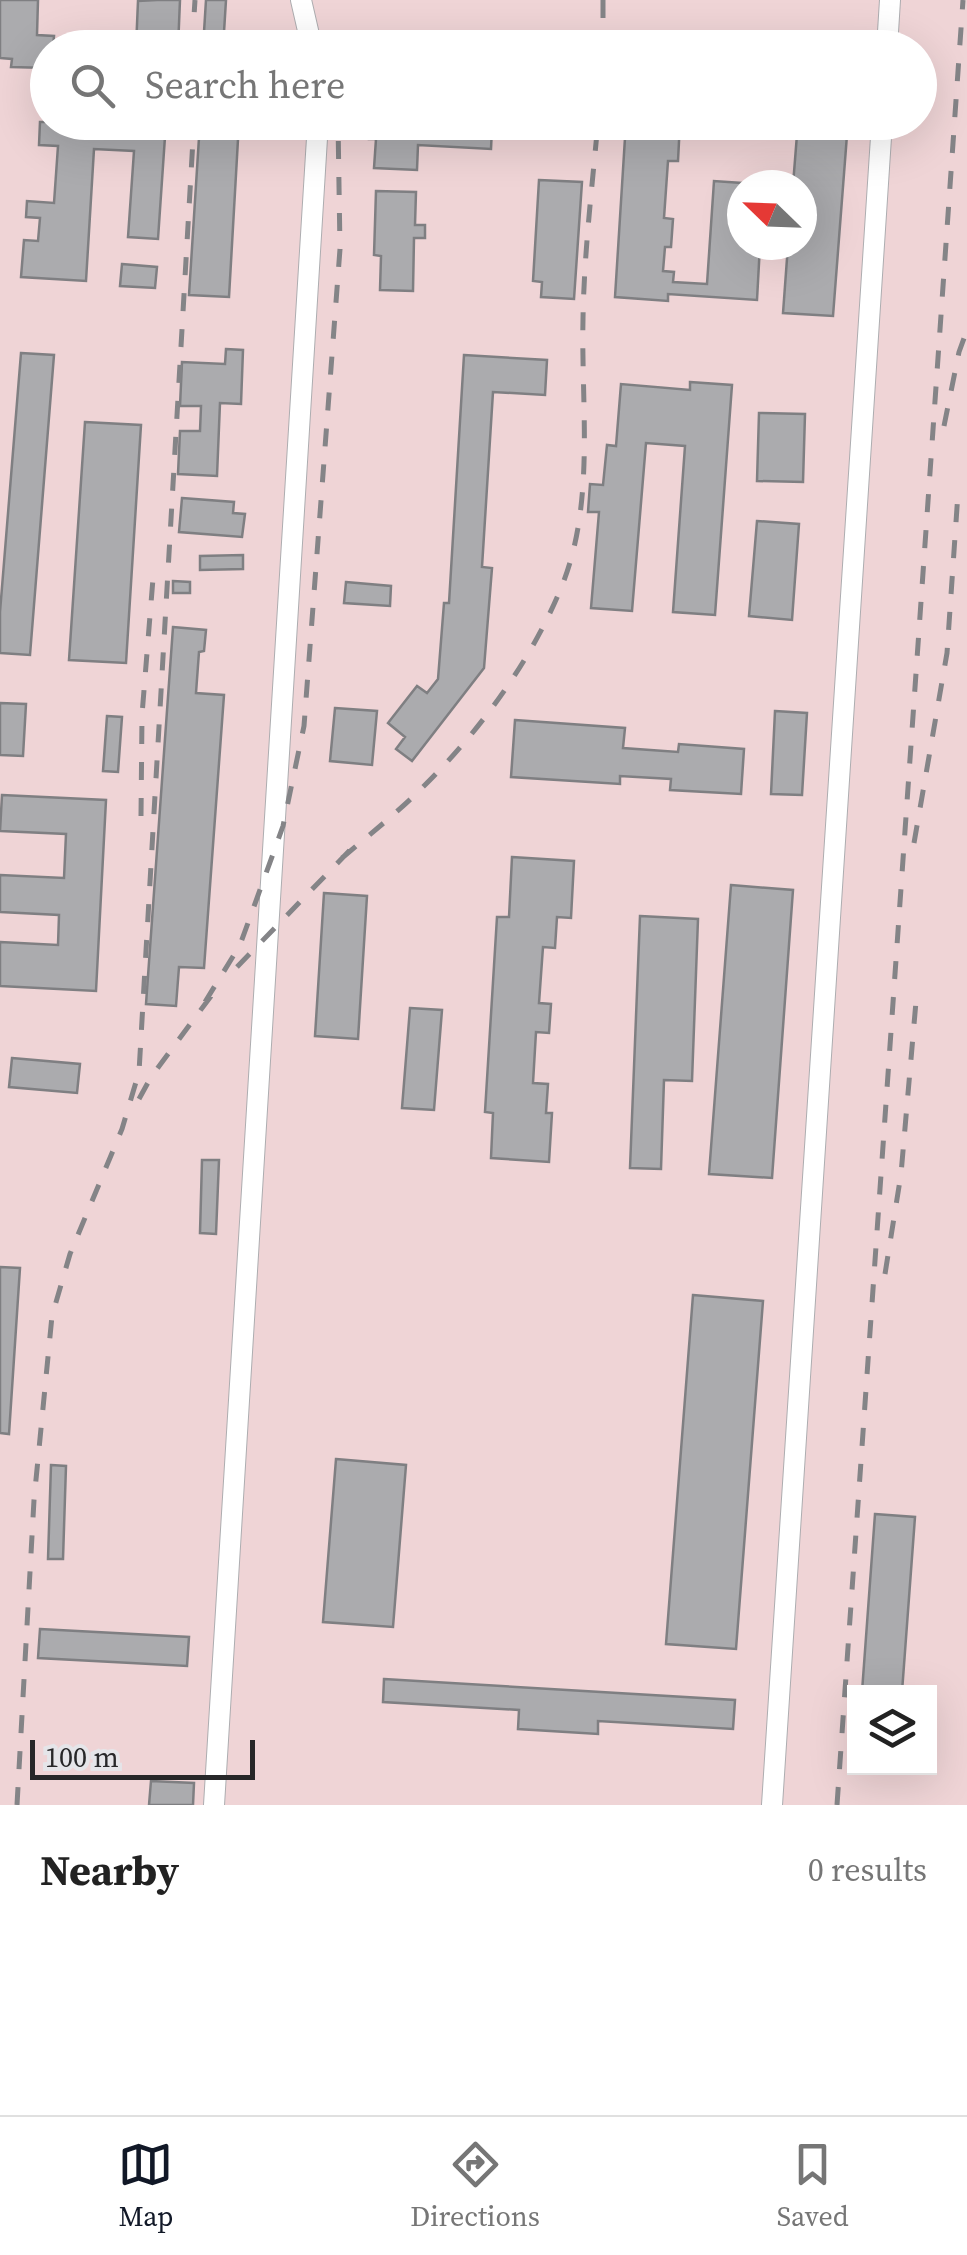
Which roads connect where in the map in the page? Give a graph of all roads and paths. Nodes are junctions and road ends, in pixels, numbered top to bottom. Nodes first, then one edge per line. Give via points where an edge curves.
1 (301, 0) edge
2 (890, 0) edge
3 (308, 30) edge
4 (888, 30) edge
5 (317, 140) edge
6 (881, 140) edge
7 (214, 1805) edge
8 (772, 1805) edge

1 - 3 lane
2 - 4 lane
5 - 7 lane
6 - 8 lane

